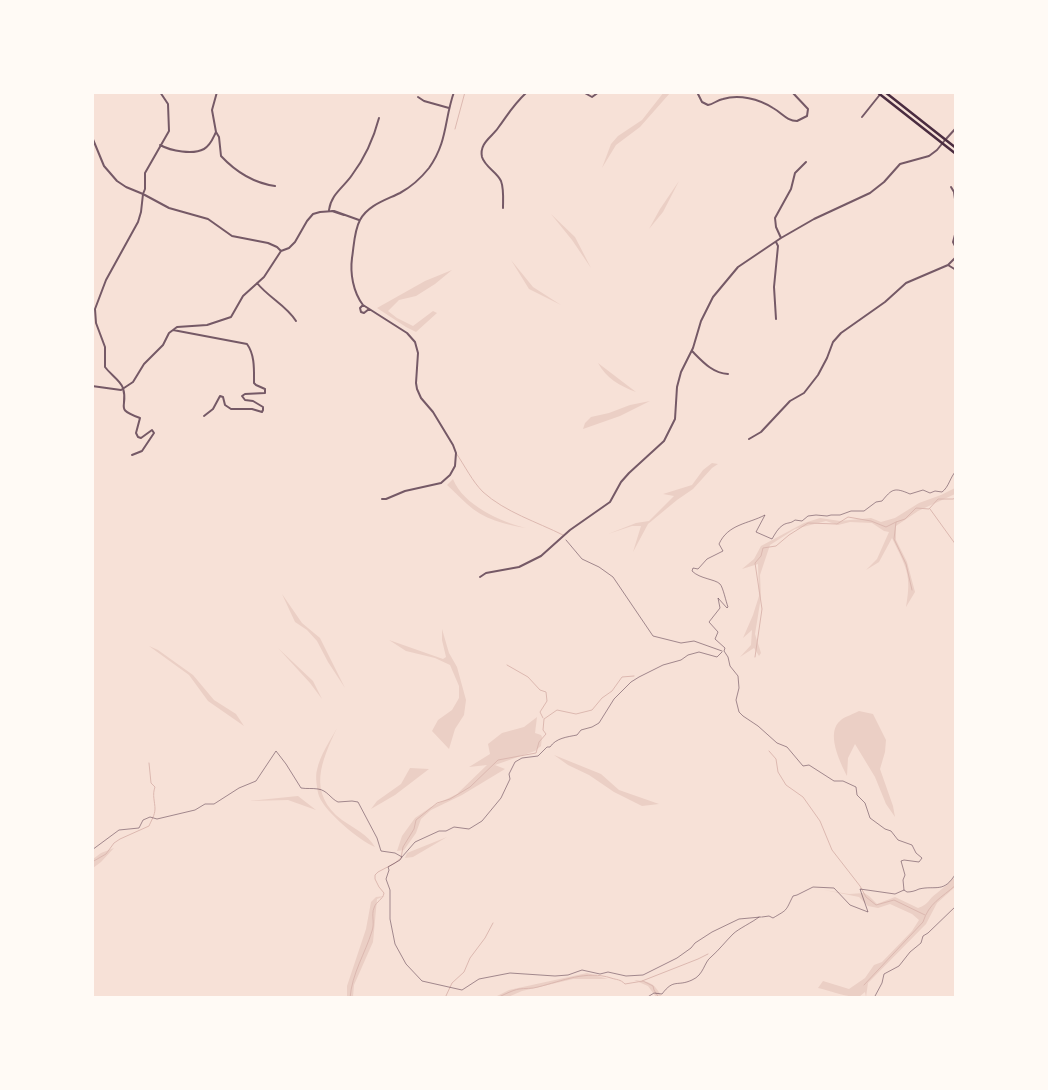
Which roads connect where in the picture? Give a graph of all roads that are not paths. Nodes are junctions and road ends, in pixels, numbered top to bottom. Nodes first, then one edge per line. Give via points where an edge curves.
1 (217, 92) edge
2 (454, 92) edge
3 (528, 92) edge
4 (583, 92) edge
5 (599, 92) edge
6 (697, 92) edge
7 (792, 92) edge
8 (161, 93) edge
9 (881, 93) edge
10 (418, 97) dead end
11 (449, 108) junction
12 (379, 118) dead end
13 (862, 118) dead end
14 (956, 128) edge
15 (216, 132) junction
16 (92, 137) edge
17 (945, 140) junction
18 (942, 144) junction
19 (160, 145) junction
20 (956, 148) edge
21 (956, 154) edge
22 (806, 162) dead end
23 (274, 186) dead end
24 (951, 186) dead end
25 (143, 194) junction
26 (956, 206) edge
27 (503, 208) dead end
28 (329, 210) junction
29 (360, 220) junction
30 (956, 231) edge
31 (782, 238) junction
32 (776, 242) junction
33 (956, 248) edge
34 (281, 251) junction
35 (956, 258) edge
36 (948, 265) junction
37 (956, 270) edge
38 (257, 283) junction
39 (363, 305) junction
40 (369, 309) junction
41 (776, 319) dead end
42 (296, 321) dead end
43 (174, 330) junction
44 (692, 351) junction
45 (728, 374) dead end
46 (92, 386) edge
47 (123, 388) junction
48 (204, 416) dead end
49 (749, 439) dead end
50 (132, 455) dead end
51 (382, 499) dead end
52 (480, 577) dead end

1 - 15 street via 212,110
2 - 11 street
3 - 27 street via 509,110 482,150 485,163 501,181
4 - 5 street via 590,97
6 - 7 street via 702,102 708,105 725,98 748,98 764,103 788,119 799,121 807,116 808,109
8 - 19 street via 168,104 169,125
9 - 13 street
9 - 17 main road
9 - 18 main road
10 - 11 street
11 - 29 street via 443,140 428,169 405,189 372,206
12 - 28 street via 371,142 352,175 336,193
14 - 17 street
15 - 19 street via 210,144 201,150 179,152
15 - 23 street via 223,158 244,175
16 - 25 street via 100,159 112,176
17 - 18 street
17 - 20 main road
18 - 21 main road
18 - 31 street via 929,156 900,164 870,193
19 - 25 street via 145,174
22 - 31 street via 795,173 791,189 776,215 775,222
24 - 26 street
25 - 34 street via 169,208 208,219 232,236 268,243
25 - 47 street via 138,222 106,280 95,309 96,323 105,347 105,367
28 - 29 street
28 - 34 street via 313,214 294,244
29 - 39 street via 352,269 358,300
30 - 33 street via 953,242
31 - 32 street
32 - 41 street
32 - 44 street via 738,267 717,290 701,321
34 - 38 street
35 - 36 street
36 - 37 street
36 - 49 street via 906,283 841,333 804,393 790,401
38 - 42 street via 290,311
38 - 43 street via 243,296 229,318
39 - 40 street
39 - 40 street via 361,312
40 - 51 street via 407,333 415,342 419,394 456,453 455,466 441,483
43 - 47 street via 144,364 134,382
43 - 48 street via 247,344 252,356 254,383 266,390 265,394 242,396 263,407 262,412 231,409 220,396 213,409
44 - 45 street via 707,366
44 - 52 street via 681,372 675,419 667,438 629,473 610,502 532,562
46 - 47 street via 114,390
47 - 50 street via 125,410 140,418 135,430 138,437 152,430 154,433 142,451

